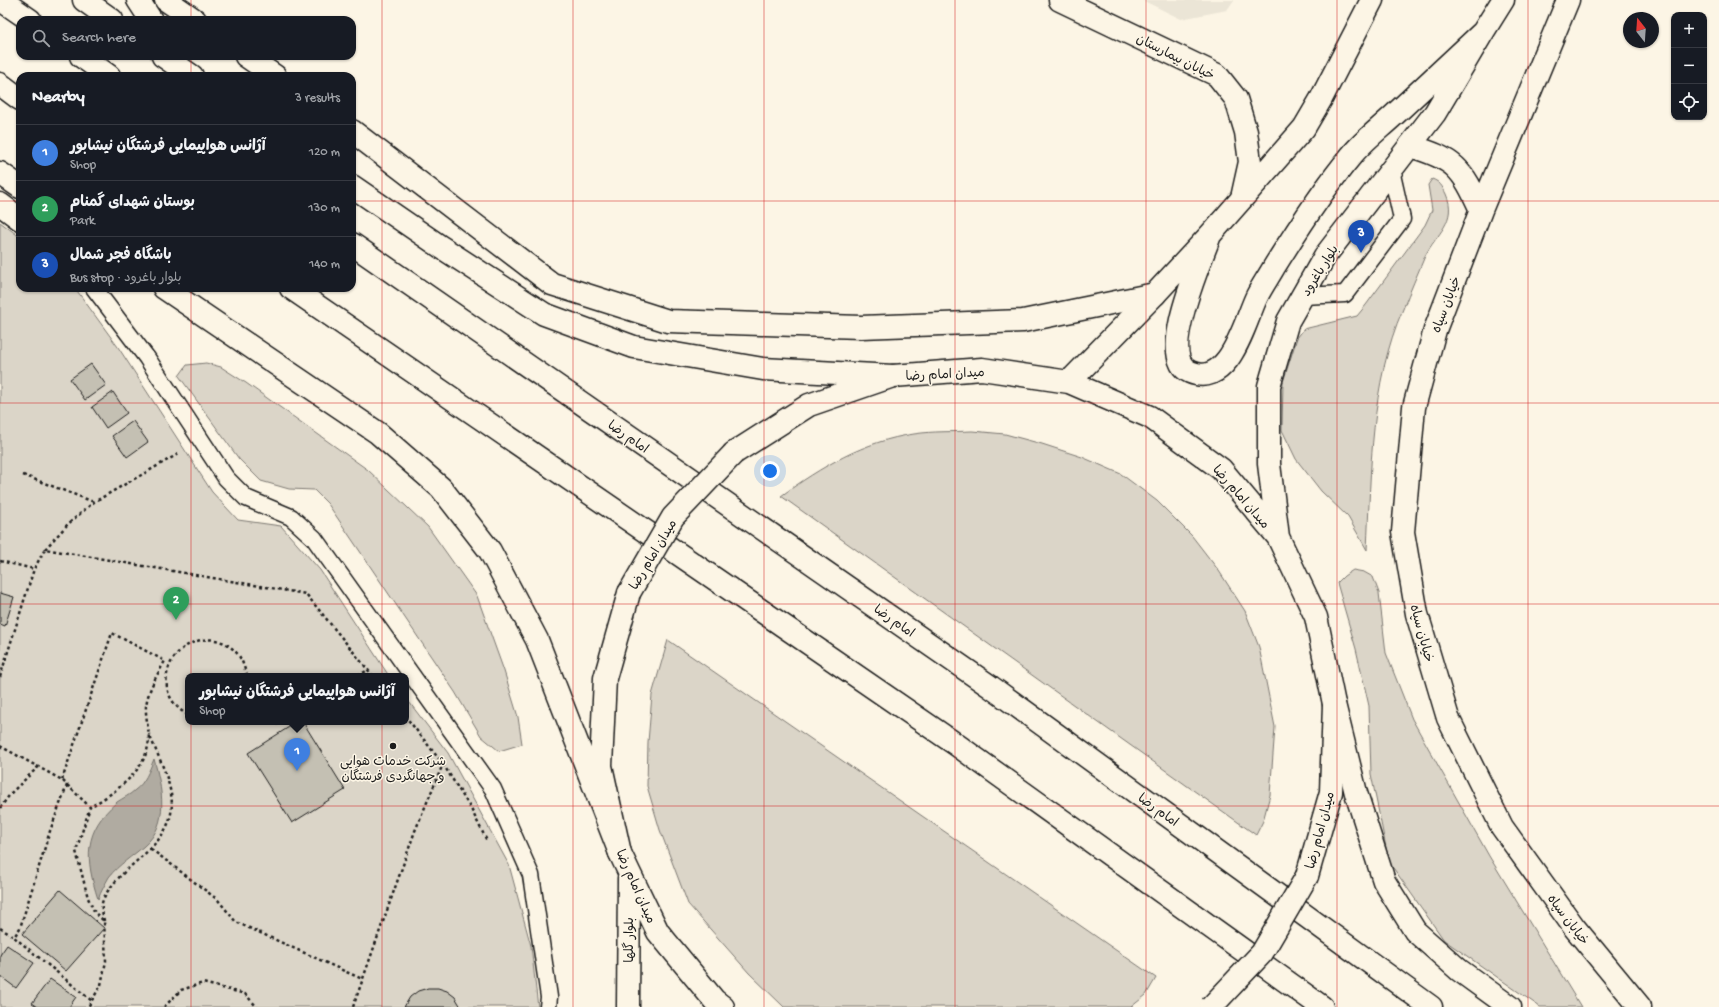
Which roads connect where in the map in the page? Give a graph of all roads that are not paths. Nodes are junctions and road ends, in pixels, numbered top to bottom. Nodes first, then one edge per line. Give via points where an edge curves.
1 (1, 0) edge
2 (84, 0) edge
3 (138, 0) edge
4 (166, 0) edge
5 (1060, 0) edge
6 (1372, 0) edge
7 (1503, 0) edge
8 (1568, 0) edge
9 (24, 16) edge
10 (106, 16) edge
11 (148, 16) edge
12 (189, 16) edge
13 (1483, 32) junction
14 (87, 60) edge
15 (171, 60) edge
16 (252, 60) edge
17 (183, 67) edge
18 (103, 72) edge
19 (269, 72) edge
20 (0, 84) edge
21 (16, 96) edge
22 (356, 134) edge
23 (1410, 146) junction
24 (1391, 170) junction
25 (0, 173) edge
26 (16, 184) edge
27 (356, 189) edge
28 (1242, 198) junction
29 (0, 204) edge
30 (1481, 210) junction
31 (16, 216) edge
32 (1210, 234) junction
33 (356, 247) edge
34 (97, 292) edge
35 (170, 292) edge
36 (297, 292) edge
37 (1155, 294) junction
38 (1302, 296) junction
39 (893, 376) junction
40 (1069, 382) junction
41 (1278, 537) junction
42 (1334, 704) junction
43 (620, 853) junction
44 (629, 872) junction
45 (548, 1007) edge
46 (628, 1007) edge
47 (723, 1007) edge
48 (1211, 1007) edge
49 (1322, 1007) edge
50 (1431, 1007) edge
51 (1510, 1007) edge
52 (1640, 1007) edge

1 - 9 main road
2 - 10 main road
3 - 11 main road
4 - 12 main road
5 - 28 main road, خیابان بیمارستان via 1217,75 1236,99 1246,132 1250,162
6 - 28 main road via 1304,128
7 - 13 main road, بلوار باغرود
8 - 30 main road, خیابان سپاه
13 - 23 main road, بلوار باغرود via 1435,113
13 - 32 main road via 1351,155 1298,228 1257,296 1229,358 1214,372 1202,375 1188,371 1180,360 1177,343 1183,309
14 - 18 main road
15 - 17 main road
16 - 19 main road
20 - 21 main road
22 - 37 main road via 552,284 668,321 861,327 1023,321
23 - 24 main road, بلوار باغرود
23 - 30 main road via 1448,160 1462,174
24 - 38 main road, بلوار باغرود via 1325,256
24 - 38 lane via 1402,219 1345,294
25 - 26 main road
27 - 39 main road via 544,314 634,347 763,369
28 - 32 main road
29 - 31 main road
30 - 52 main road, خیابان سپاه via 1435,330 1414,407 1403,532 1417,614 1448,718 1502,827 1574,927
32 - 37 main road
33 - 50 main road, امام رضا via 991,687
34 - 45 lane via 147,358 226,478 246,498 291,517 314,538 493,789 531,875 549,997
35 - 43 main road via 378,433 441,488 490,551 537,640
36 - 49 main road via 957,745
37 - 40 main road
38 - 41 main road, بلوار باغرود via 1288,321 1269,386 1269,464
39 - 40 main road, میدان امام رضا via 982,369
39 - 43 main road, میدان امام رضا, bridge via 809,405 734,453 673,517 629,593 605,678 601,766
40 - 41 main road, میدان امام رضا via 1150,417 1221,469
41 - 42 main road, میدان امام رضا via 1316,617
42 - 48 main road, میدان امام رضا, bridge via 1331,792 1307,876 1262,954
42 - 51 main road via 1356,793 1384,882 1415,931 1459,970
43 - 44 main road, میدان امام رضا
44 - 46 main road, بلوار گلها
44 - 47 main road, میدان امام رضا via 658,932 714,1000

